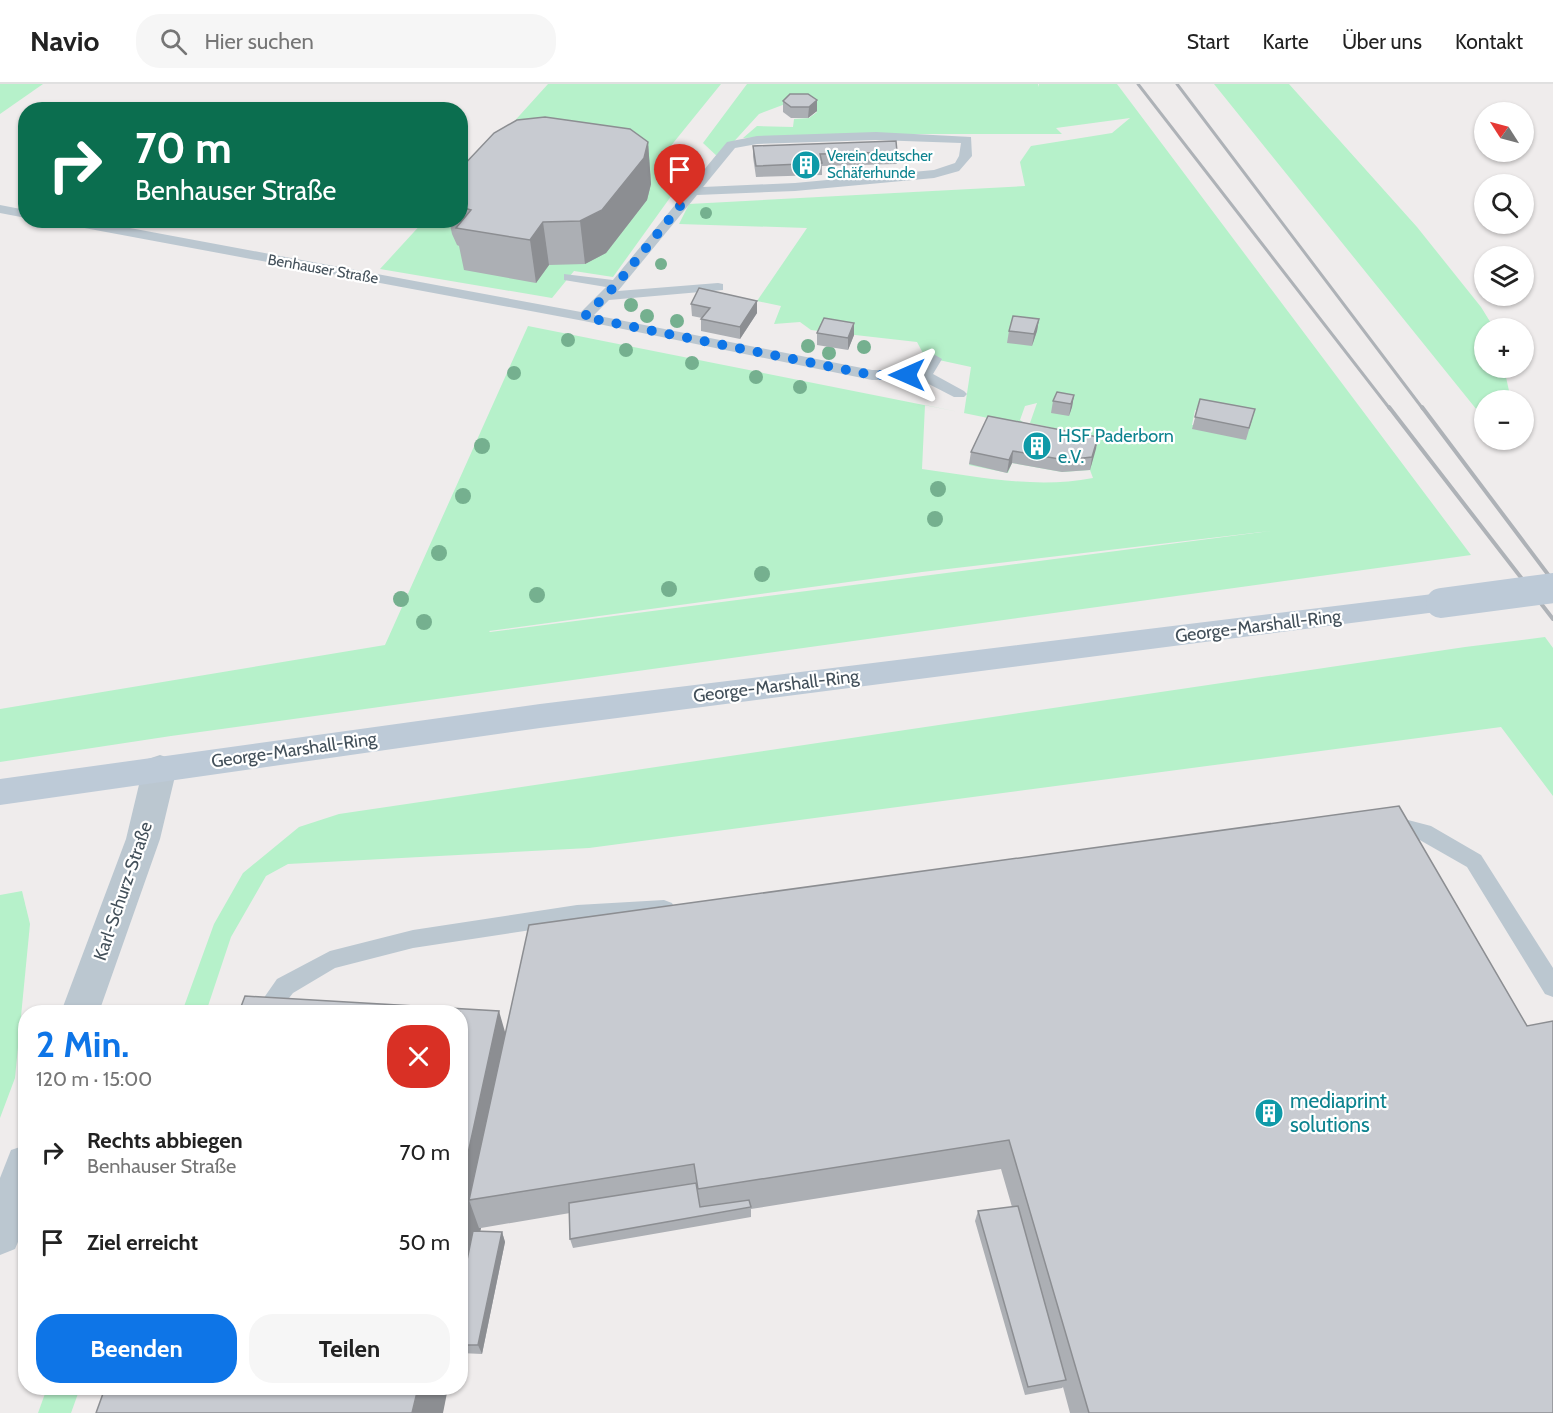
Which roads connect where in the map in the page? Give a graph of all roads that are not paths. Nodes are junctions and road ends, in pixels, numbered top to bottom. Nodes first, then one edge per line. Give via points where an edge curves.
1 (693, 190) junction
2 (0, 209) edge
3 (18, 212) edge
4 (106, 228) edge
5 (569, 277) dead end
6 (616, 285) junction
7 (718, 287) dead end
8 (605, 296) junction
9 (584, 317) junction
10 (935, 359) dead end
11 (924, 375) junction
12 (959, 394) dead end
13 (1553, 588) edge
14 (160, 768) junction
15 (0, 792) edge
16 (1372, 819) edge
17 (688, 907) edge
18 (1553, 987) edge
19 (83, 1005) edge
20 (270, 1005) edge
21 (18, 1186) edge
22 (0, 1234) edge

1 - 1 lane via 857,182 924,174 955,168 964,162 967,140 876,136 757,140 731,145
1 - 6 lane
2 - 3 lane
4 - 9 lane, Benhauser Straße
5 - 6 lane
6 - 8 lane
7 - 8 lane
8 - 9 lane
9 - 11 lane, Benhauser Straße via 872,375
10 - 11 lane
11 - 12 lane, Benhauser Straße
13 - 14 main road, George-Marshall-Ring, bridge
14 - 15 main road, George-Marshall-Ring
14 - 19 street, Karl-Schurz-Straße via 143,839
16 - 18 lane via 1424,832 1474,861
17 - 20 lane via 577,914 403,941 330,960 285,986
21 - 22 street

